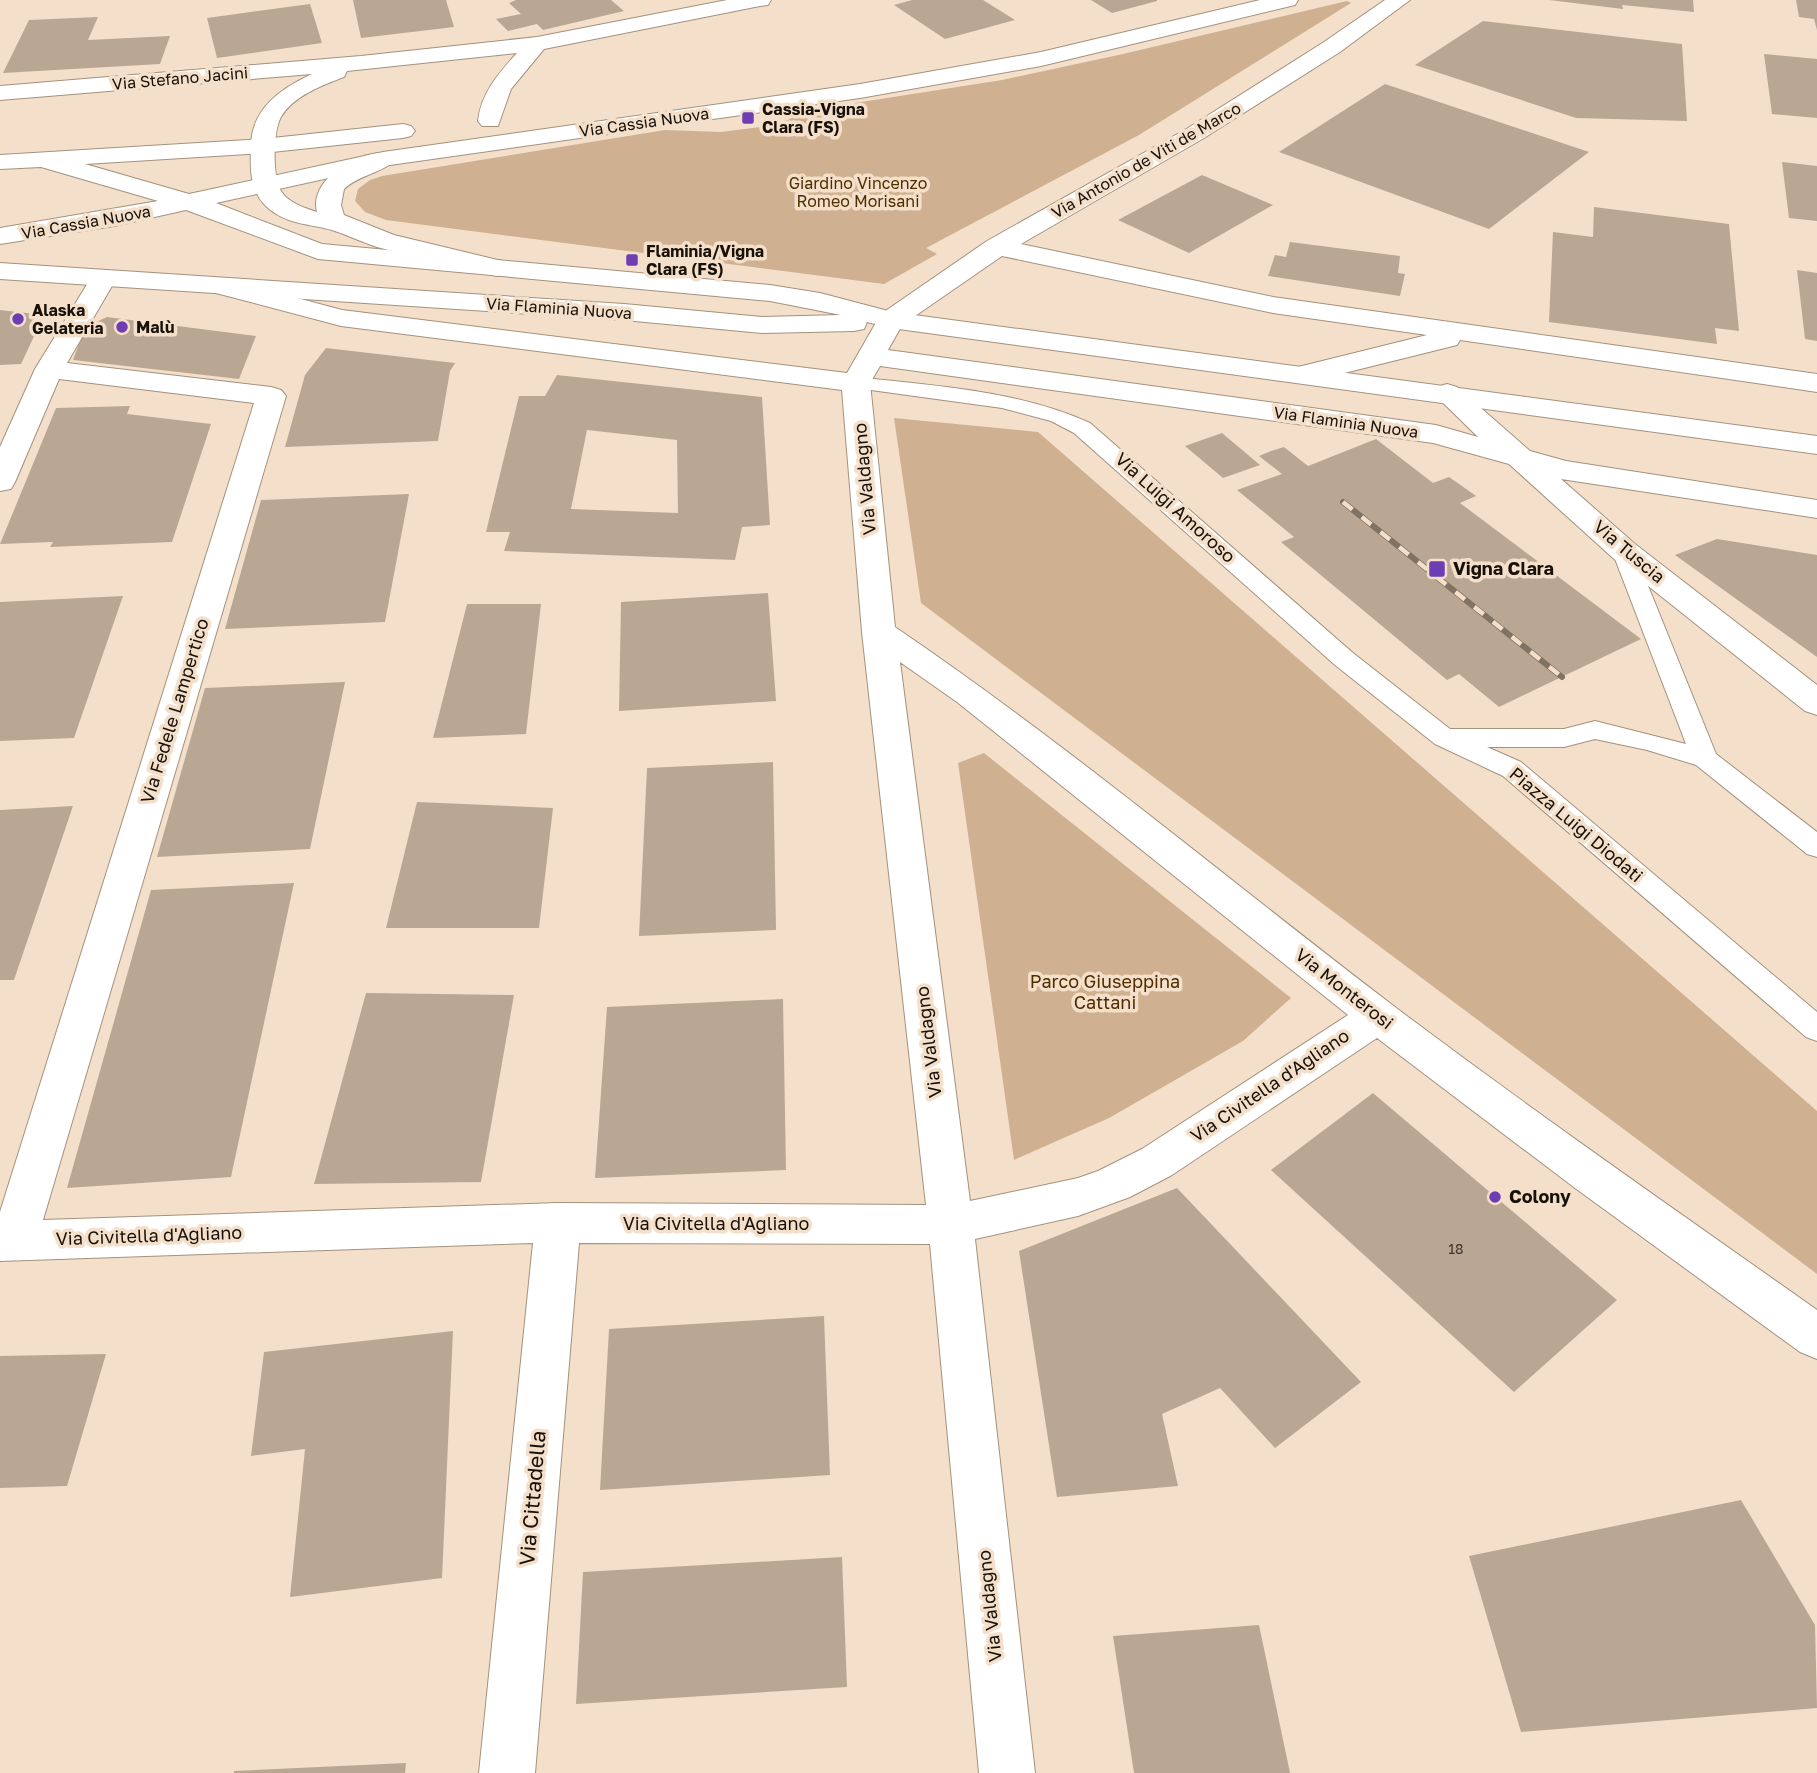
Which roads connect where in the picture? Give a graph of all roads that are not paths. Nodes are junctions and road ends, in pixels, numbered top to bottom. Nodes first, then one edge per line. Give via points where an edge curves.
1 (674, 0) edge
2 (760, 0) edge
3 (1211, 0) edge
4 (1287, 0) edge
5 (1399, 0) edge
6 (692, 15) junction
7 (537, 44) junction
8 (361, 63) junction
9 (0, 93) edge
10 (490, 121) junction
11 (449, 126) dead end
12 (422, 129) dead end
13 (262, 146) junction
14 (383, 159) junction
15 (47, 161) junction
16 (0, 162) edge
17 (265, 185) junction
18 (189, 202) junction
19 (336, 223) junction
20 (0, 236) edge
21 (996, 247) junction
22 (497, 268) junction
23 (0, 271) edge
24 (103, 279) junction
25 (226, 287) junction
26 (891, 320) junction
27 (1466, 334) junction
28 (871, 356) junction
29 (49, 369) junction
30 (1304, 374) junction
31 (856, 383) junction
32 (1817, 383) edge
33 (1447, 393) junction
34 (1817, 445) edge
35 (1519, 457) junction
36 (0, 482) edge
37 (1817, 509) edge
38 (1624, 551) junction
39 (879, 632) junction
40 (1817, 703) edge
41 (1444, 738) junction
42 (1705, 759) junction
43 (1817, 847) edge
44 (1378, 1016) junction
45 (1817, 1029) edge
46 (558, 1223) junction
47 (951, 1225) junction
48 (7, 1240) edge
49 (1816, 1338) edge
50 (507, 1773) edge
51 (1007, 1773) edge

1 - 6 street
2 - 6 street, Via Stefano Jacini
3 - 10 street, Via Cassia Nuova via 948,57 695,96
4 - 14 street, Via Cassia Nuova via 1041,59 906,83
5 - 21 street, Via Antonio de Viti de Marco via 1196,132
6 - 7 street, Via Stefano Jacini
7 - 8 street, Via Stefano Jacini
7 - 10 street via 499,91 489,110
8 - 9 street, Via Stefano Jacini
8 - 13 street, Via Stefano Jacini via 289,96 267,120
10 - 11 street, Via Cassia Nuova
12 - 13 street
13 - 15 street
13 - 17 street
14 - 17 street, Via Cassia Nuova
14 - 19 street via 349,173 332,186 327,206
15 - 16 street
15 - 18 street, Via Flaminia Nuova
17 - 18 street, Via Cassia Nuova
17 - 19 street, Via Flaminia Nuova via 270,195 289,209
18 - 20 street, Via Cassia Nuova
18 - 22 street, Via Flaminia Nuova via 318,251
19 - 22 street, Via Flaminia Nuova
21 - 26 street, Via Antonio de Viti de Marco
21 - 27 street via 1273,305
22 - 26 street, Via Flaminia Nuova via 770,293
23 - 24 street, Via Flaminia Nuova
24 - 25 street, Via Flaminia Nuova
24 - 29 street
25 - 26 street, Via Flaminia Nuova via 772,326
25 - 31 street, Via Flaminia Nuova via 341,318
26 - 28 street
26 - 30 street, Via Flaminia Nuova
27 - 30 street
27 - 32 street
28 - 31 street
28 - 35 street, Via Flaminia Nuova via 1436,434
29 - 36 street
29 - 48 street, Via Fedele Lampertico via 271,396
30 - 33 street, Via Flaminia Nuova
31 - 39 street, Via Valdagno
31 - 41 lane, Via Luigi Amoroso via 1003,403 1047,413 1082,428 1344,660
33 - 34 street, Via Flaminia Nuova
33 - 35 street, Via Tuscia
35 - 37 street, Via Flaminia Nuova via 1586,474
35 - 38 street, Via Tuscia
38 - 40 street, Via Tuscia
38 - 42 lane
39 - 44 street, Via Monterosi via 969,695
39 - 47 street, Via Valdagno
41 - 42 lane, Piazza Luigi Diodati via 1564,738 1595,730
41 - 45 lane, Piazza Luigi Diodati via 1513,769
42 - 43 lane, Piazza Luigi Diodati
44 - 47 street, Via Civitella d'Agliano via 1157,1162 1114,1184 1079,1197
44 - 49 street, Via Monterosi
46 - 47 street, Via Civitella d'Agliano
46 - 48 street, Via Civitella d'Agliano
46 - 50 street, Via Cittadella
47 - 51 street, Via Valdagno

